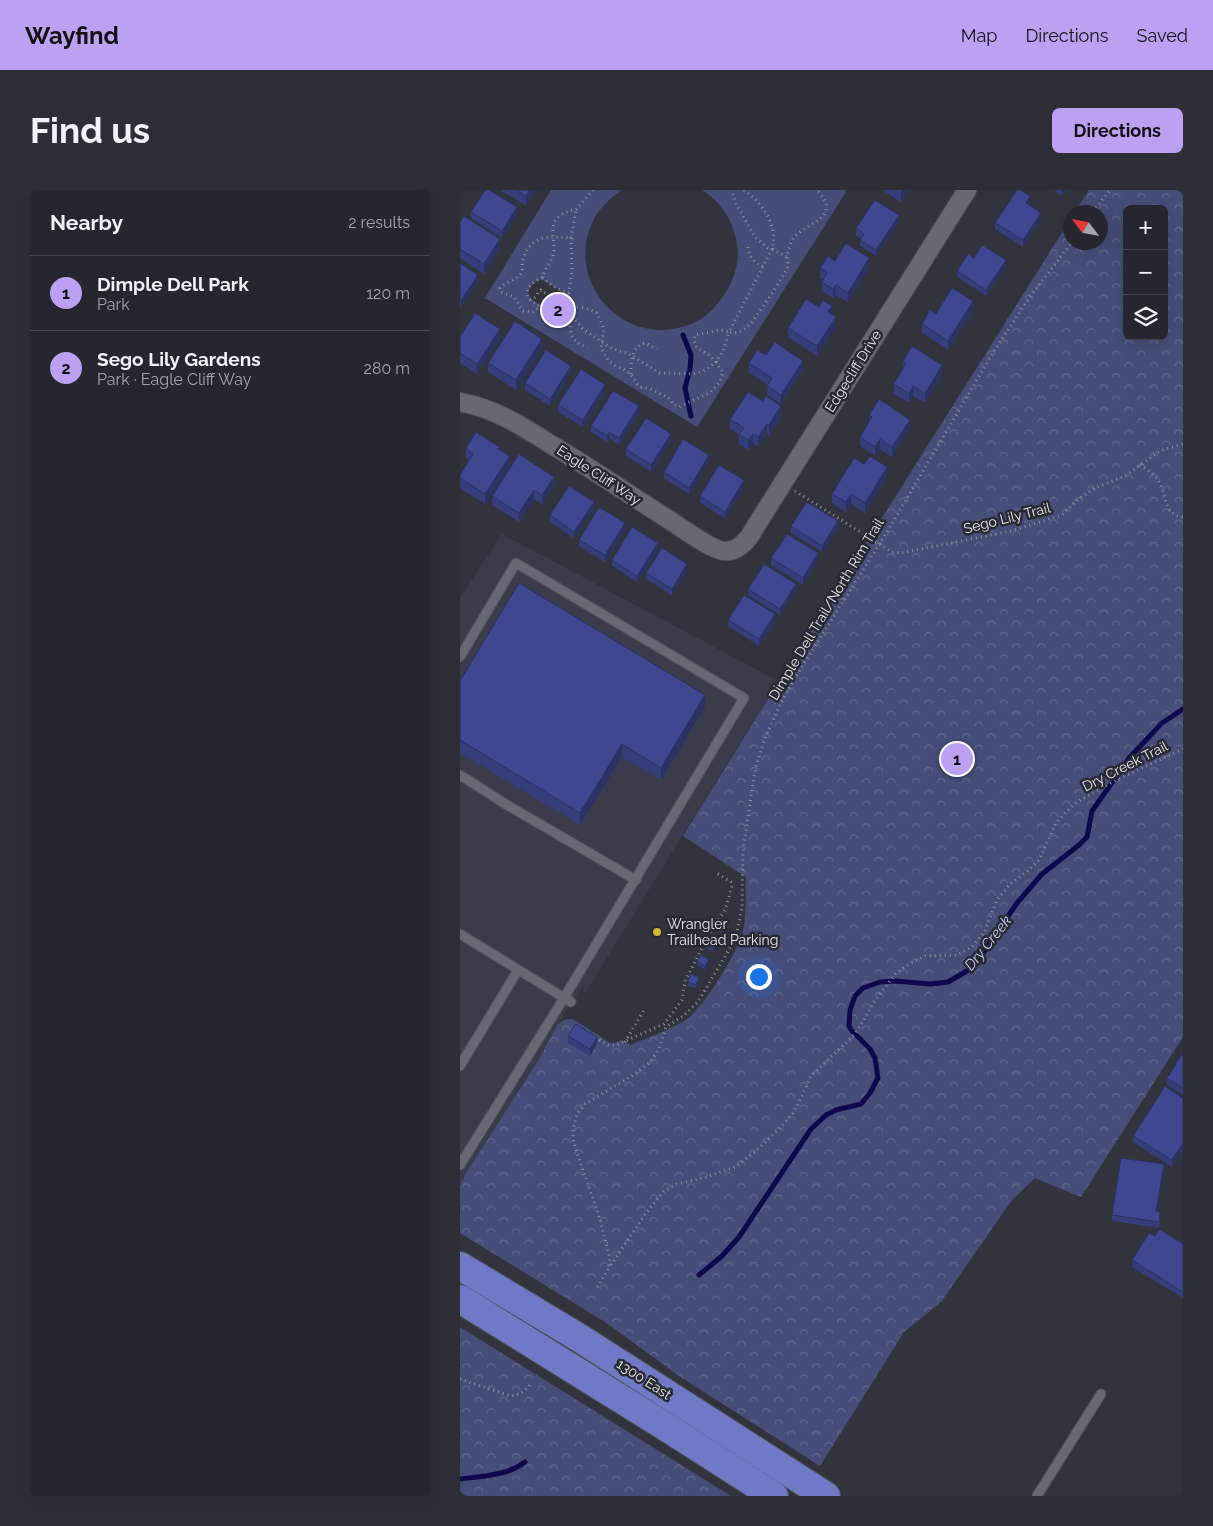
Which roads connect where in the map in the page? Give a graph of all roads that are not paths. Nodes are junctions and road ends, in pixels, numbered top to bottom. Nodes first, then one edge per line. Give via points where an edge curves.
1 (967, 190) edge
2 (460, 402) edge
3 (737, 549) joint
4 (460, 657) edge
5 (460, 775) edge
6 (636, 880) junction
7 (460, 934) edge
8 (518, 970) junction
9 (568, 1000) junction
10 (460, 1066) edge
11 (460, 1165) edge
12 (460, 1266) edge
13 (460, 1299) edge
14 (1101, 1394) dead end
15 (774, 1496) edge
16 (826, 1496) edge
17 (1038, 1496) edge

1 - 3 street, Edgecliff Drive via 749,537
2 - 3 street, Eagle Cliff Way via 492,410 516,423 706,543 723,551
4 - 6 lane via 516,563 744,698
5 - 6 lane
6 - 9 lane
7 - 8 lane
8 - 9 lane
8 - 10 lane
9 - 11 lane
12 - 16 main road, 1300 East via 578,1337
13 - 15 main road, 1300 East
14 - 17 lane

